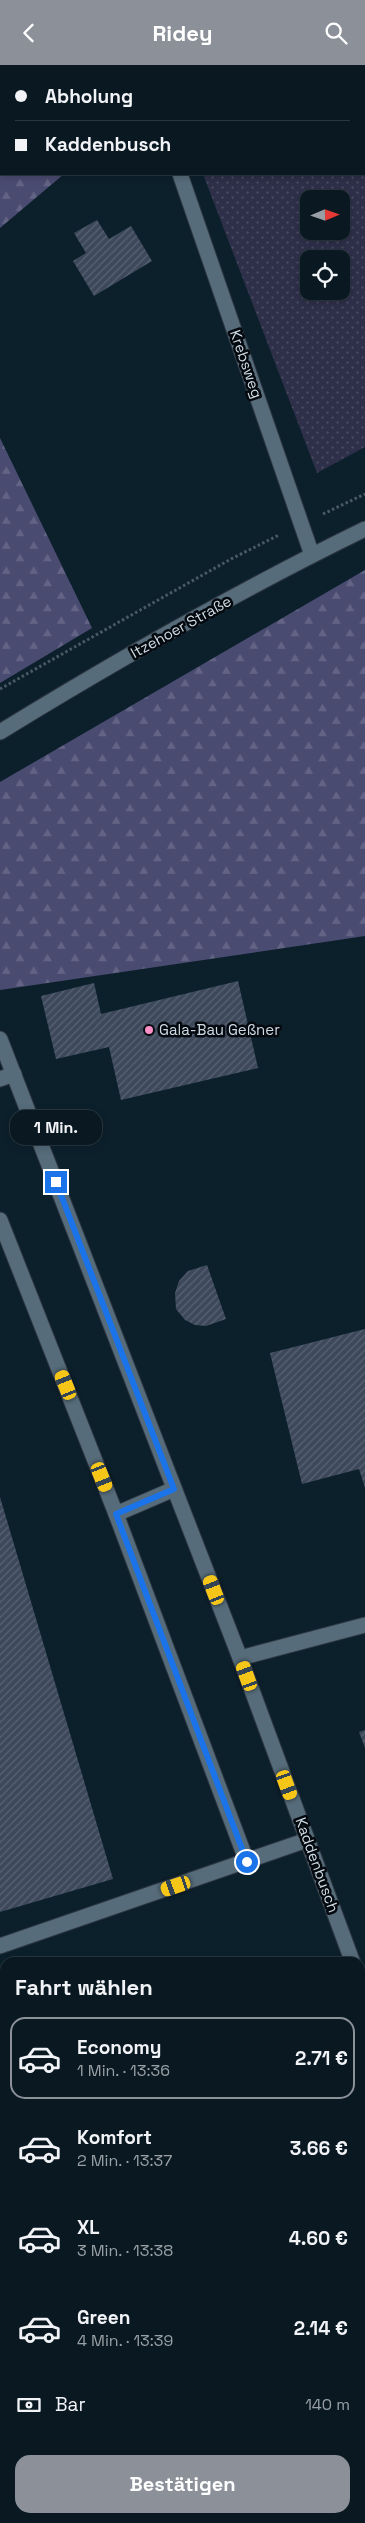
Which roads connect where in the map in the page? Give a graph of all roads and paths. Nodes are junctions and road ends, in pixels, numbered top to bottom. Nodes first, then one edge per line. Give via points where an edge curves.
1 (180, 175) edge
2 (365, 494) edge
3 (301, 525) junction
4 (365, 529) edge
5 (312, 555) junction
6 (0, 689) edge
7 (0, 732) edge
8 (0, 1039) edge
9 (7, 1076) edge
10 (0, 1220) edge
11 (174, 1489) junction
12 (116, 1514) junction
13 (365, 1625) edge
14 (240, 1658) junction
15 (307, 1840) junction
16 (247, 1862) junction
17 (0, 1946) edge
18 (351, 1957) edge

1 - 3 street, Krebsweg
2 - 3 path
3 - 5 street, Krebsweg
3 - 6 path via 231,559
4 - 5 street, Itzehoer Straße
5 - 7 street, Itzehoer Straße via 94,674
8 - 9 street, Kaddenbusch
9 - 11 street, Kaddenbusch
10 - 12 street
11 - 12 street
11 - 14 street, Kaddenbusch
12 - 16 street
13 - 14 street
14 - 15 street, Kaddenbusch
15 - 16 street
15 - 18 street, Kaddenbusch
16 - 17 street

